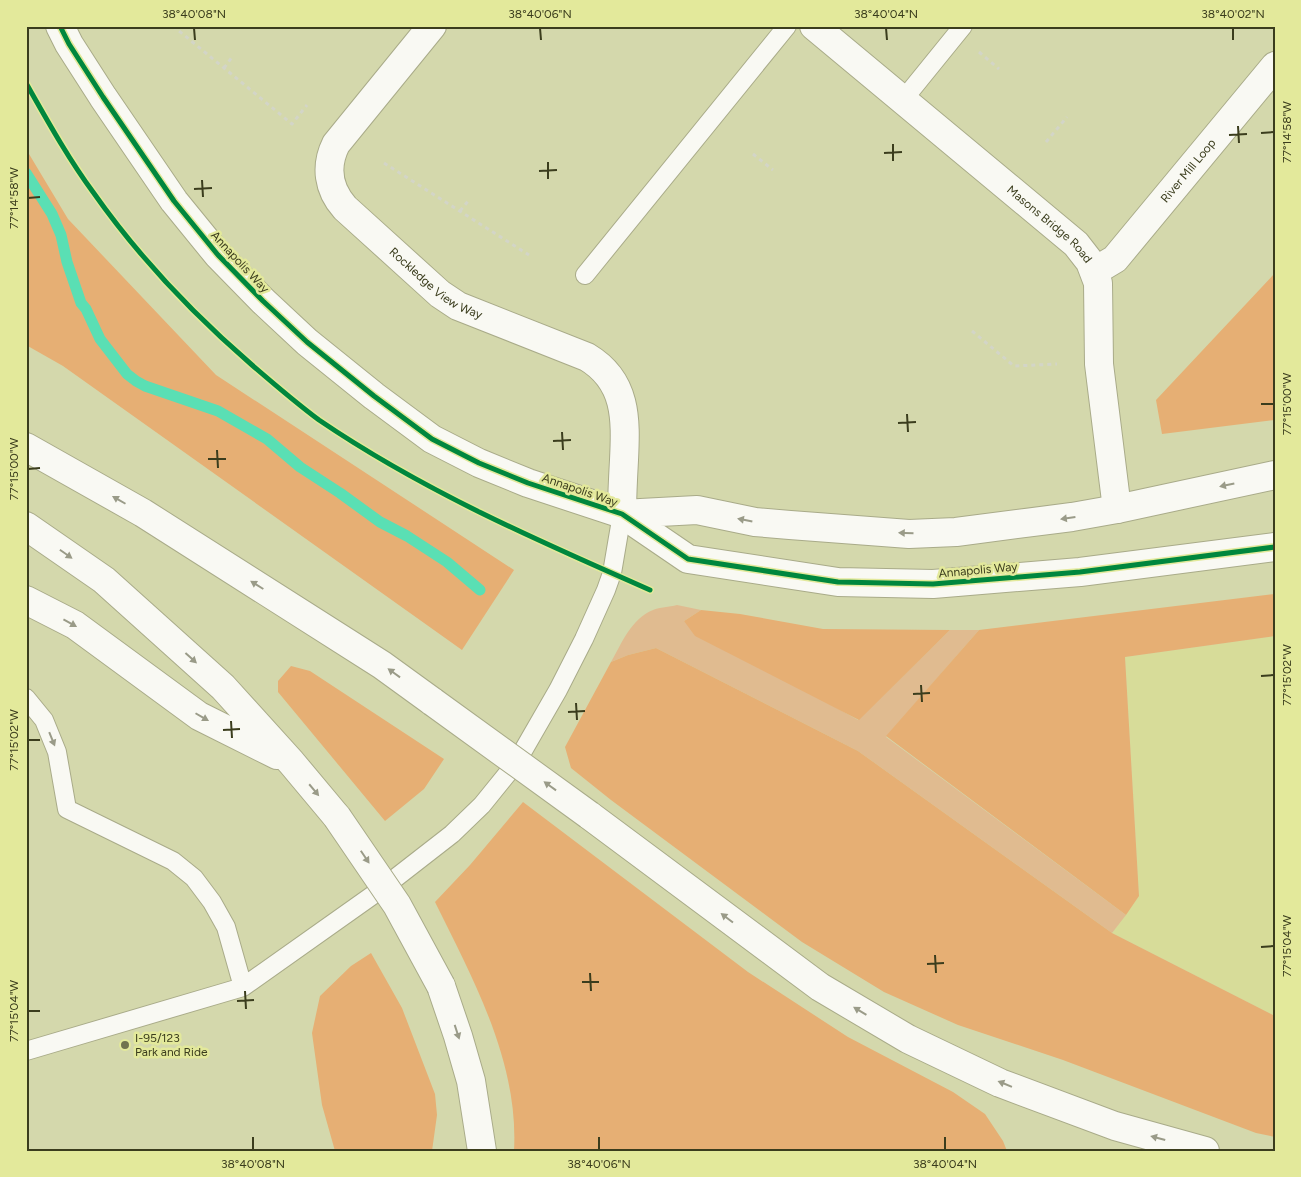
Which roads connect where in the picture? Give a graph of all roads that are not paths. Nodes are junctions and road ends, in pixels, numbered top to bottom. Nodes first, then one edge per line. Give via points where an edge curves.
1 (60, 26) edge
2 (432, 26) edge
3 (787, 26) edge
4 (814, 26) edge
5 (963, 26) edge
6 (1275, 66) edge
7 (903, 100) junction
8 (1095, 271) junction
9 (585, 275) dead end
10 (26, 447) edge
11 (1275, 475) edge
12 (1117, 510) junction
13 (622, 514) junction
14 (26, 526) edge
15 (1275, 547) edge
16 (26, 600) edge
17 (26, 698) edge
18 (292, 762) junction
19 (244, 987) junction
20 (26, 1051) edge
21 (471, 1081) junction
22 (462, 1151) edge
23 (482, 1151) edge
24 (1205, 1151) edge

1 - 13 main road, Annapolis Way via 174,201 218,255 307,342 432,439 528,483
2 - 13 main road, Rockledge View Way via 336,144 329,173 333,192 345,208 440,294 458,306 598,363 619,394 625,418
3 - 9 lane
4 - 7 main road, Masons Bridge Road
5 - 7 lane
6 - 8 main road, River Mill Loop via 1115,259
7 - 8 main road, Masons Bridge Road via 1076,244
8 - 12 main road, Masons Bridge Road via 1100,296 1100,372
24 -> 10 main road, bridge via 1115,1126 1000,1083 908,1039 820,986 382,665 143,513
11 -> 12 main road, Annapolis Way
12 -> 13 main road, Annapolis Way via 956,532 909,534 755,522 697,510
13 - 15 main road, Annapolis Way via 688,559 838,582 933,584 1080,572
13 - 19 lane via 612,573 597,609 558,690 507,775 452,834
14 -> 18 main road via 118,592 223,687
16 -> 18 main road via 75,625 199,716
17 -> 19 lane via 44,720 57,752 67,809 173,861 194,878 226,927
18 -> 21 main road, bridge via 337,817 397,905 441,986
19 - 20 lane
21 - 22 main road
21 - 23 main road

